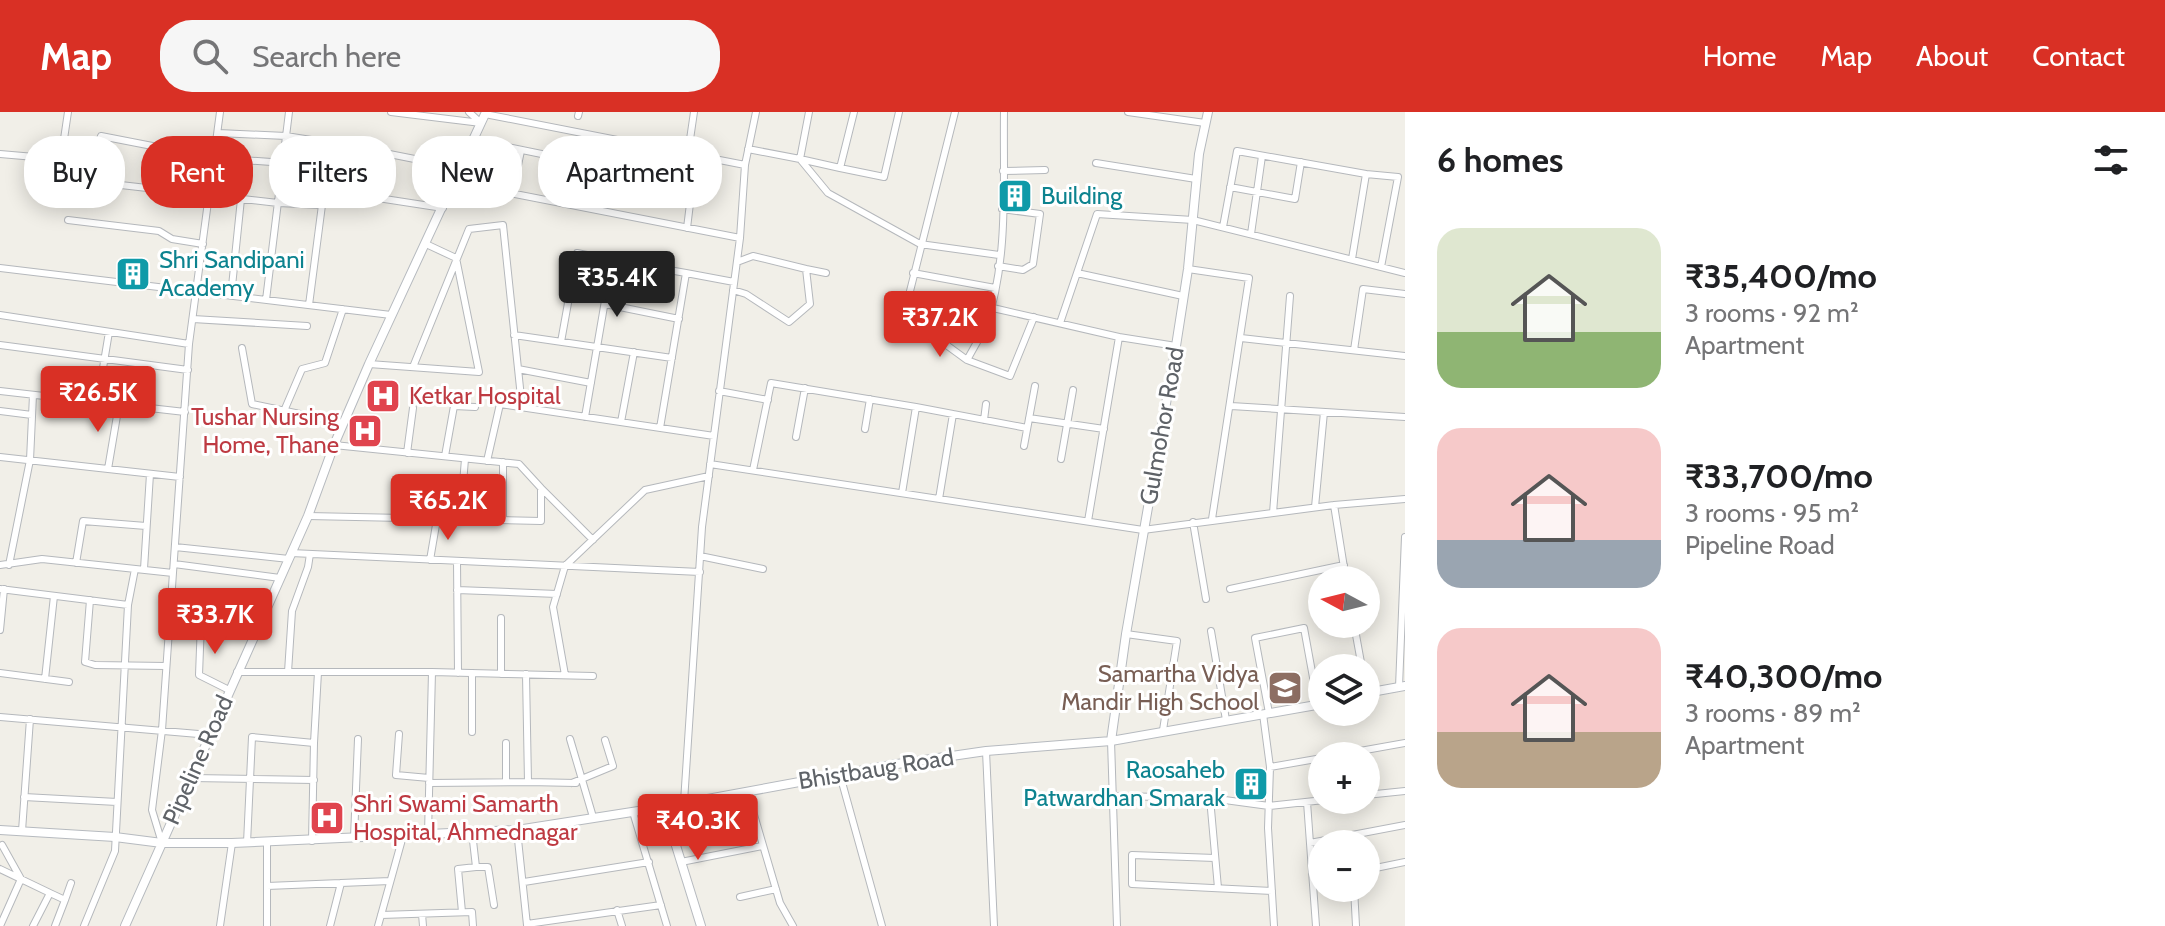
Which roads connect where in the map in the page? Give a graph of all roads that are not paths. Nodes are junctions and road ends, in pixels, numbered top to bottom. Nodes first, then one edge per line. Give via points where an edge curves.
1 (68, 112) edge
2 (220, 112) edge
3 (289, 112) edge
4 (391, 112) edge
5 (469, 112) edge
6 (694, 112) edge
7 (756, 112) edge
8 (809, 112) edge
9 (854, 112) edge
10 (899, 112) edge
11 (955, 112) edge
12 (1004, 112) edge
13 (1128, 112) edge
14 (1208, 112) edge
15 (484, 116) edge
16 (1205, 123) junction
17 (218, 133) junction
18 (64, 136) edge
19 (218, 136) edge
20 (286, 136) joint
21 (475, 136) edge
22 (594, 136) edge
23 (690, 136) edge
24 (141, 144) edge
25 (748, 149) junction
26 (0, 154) edge
27 (1262, 156) junction
28 (800, 159) junction
29 (722, 160) edge
30 (1301, 162) junction
31 (1096, 163) dead end
32 (745, 165) junction
33 (840, 168) junction
34 (1045, 170) dead end
35 (1003, 171) junction
36 (1366, 174) junction
37 (1196, 179) junction
38 (1230, 187) junction
39 (1257, 192) junction
40 (522, 196) edge
41 (207, 208) edge
42 (240, 208) edge
43 (277, 208) edge
44 (322, 208) edge
45 (443, 208) edge
46 (690, 208) edge
47 (1002, 209) junction
48 (68, 220) dead end
49 (1193, 220) junction
50 (1223, 227) junction
51 (687, 228) junction
52 (1251, 234) junction
53 (740, 238) junction
54 (203, 244) junction
55 (426, 244) junction
56 (920, 244) junction
57 (999, 255) junction
58 (456, 258) junction
59 (1352, 259) junction
60 (612, 260) junction
61 (737, 262) junction
62 (998, 266) junction
63 (1381, 267) junction
64 (0, 268) edge
65 (806, 269) junction
66 (1188, 269) junction
67 (686, 273) junction
68 (826, 273) dead end
69 (913, 273) junction
70 (1077, 273) junction
71 (1405, 273) edge
72 (733, 286) junction
73 (995, 288) junction
74 (196, 291) junction
75 (1405, 294) edge
76 (231, 296) junction
77 (1183, 296) junction
78 (1290, 296) dead end
79 (266, 300) junction
80 (605, 304) junction
81 (309, 305) junction
82 (993, 308) junction
83 (343, 309) junction
84 (0, 315) edge
85 (391, 315) junction
86 (1034, 317) junction
87 (193, 319) junction
88 (679, 319) junction
89 (1060, 323) junction
90 (307, 326) dead end
91 (986, 326) junction
92 (109, 332) junction
93 (930, 333) junction
94 (514, 335) junction
95 (1119, 337) junction
96 (1241, 338) junction
97 (561, 342) junction
98 (1287, 342) junction
99 (189, 344) junction
100 (0, 345) edge
101 (1176, 346) junction
102 (242, 348) dead end
103 (597, 348) junction
104 (1354, 350) junction
105 (634, 352) junction
106 (1405, 356) edge
107 (672, 358) junction
108 (106, 359) junction
109 (967, 360) junction
110 (369, 364) junction
111 (413, 367) junction
112 (518, 369) junction
113 (188, 370) junction
114 (591, 383) junction
115 (1035, 386) dead end
116 (805, 388) junction
117 (1073, 390) dead end
118 (0, 391) edge
119 (719, 391) junction
120 (33, 395) junction
121 (44, 396) junction
122 (870, 399) junction
123 (768, 400) junction
124 (119, 404) junction
125 (986, 404) dead end
126 (1231, 406) junction
127 (475, 407) dead end
128 (522, 407) junction
129 (916, 407) junction
130 (413, 408) dead end
131 (1280, 408) junction
132 (0, 411) edge
133 (284, 411) junction
134 (185, 412) junction
135 (1324, 412) junction
136 (953, 414) junction
137 (32, 415) junction
138 (585, 417) junction
139 (1405, 417) edge
140 (1029, 418) junction
141 (984, 420) junction
142 (621, 422) junction
143 (343, 423) junction
144 (1067, 425) junction
145 (660, 428) junction
146 (1027, 428) junction
147 (865, 429) dead end
148 (1104, 429) junction
149 (714, 436) junction
150 (796, 437) dead end
151 (334, 445) junction
152 (1024, 446) dead end
153 (407, 453) junction
154 (445, 456) junction
155 (0, 457) edge
156 (465, 459) junction
157 (1061, 459) dead end
158 (30, 460) junction
159 (487, 461) junction
160 (503, 462) junction
161 (710, 464) junction
162 (108, 469) junction
163 (753, 470) junction
164 (150, 474) junction
165 (709, 476) junction
166 (180, 477) junction
167 (541, 488) junction
168 (902, 493) junction
169 (939, 499) junction
170 (1405, 499) edge
171 (1334, 505) junction
172 (1315, 507) junction
173 (1273, 513) junction
174 (308, 516) junction
175 (437, 519) junction
176 (1212, 519) junction
177 (460, 520) junction
178 (503, 520) junction
179 (1088, 521) junction
180 (1193, 522) junction
181 (146, 526) junction
182 (1143, 530) junction
183 (1405, 537) edge
184 (593, 540) junction
185 (175, 547) junction
186 (310, 554) junction
187 (290, 556) junction
188 (700, 556) junction
189 (430, 560) junction
190 (457, 561) junction
191 (76, 563) junction
192 (174, 564) junction
193 (0, 565) edge
194 (9, 565) junction
195 (1344, 565) joint
196 (565, 566) junction
197 (135, 569) junction
198 (144, 569) junction
199 (763, 569) dead end
200 (700, 572) junction
201 (173, 573) junction
202 (280, 578) junction
203 (1404, 580) edge
204 (2, 589) edge
205 (1230, 589) dead end
206 (457, 590) junction
207 (557, 594) junction
208 (54, 596) junction
209 (1206, 599) dead end
210 (90, 600) junction
211 (128, 605) junction
212 (501, 618) dead end
213 (201, 622) dead end
214 (0, 630) edge
215 (1211, 631) dead end
216 (1126, 634) junction
217 (1309, 654) edge
218 (124, 666) junction
219 (166, 666) junction
220 (237, 672) junction
221 (288, 672) junction
222 (318, 672) junction
223 (432, 672) junction
224 (0, 673) edge
225 (458, 673) junction
226 (472, 673) junction
227 (501, 674) junction
228 (526, 674) junction
229 (565, 675) junction
230 (593, 676) dead end
231 (45, 679) junction
232 (69, 682) dead end
233 (1402, 686) edge
234 (229, 690) junction
235 (1380, 690) edge
236 (1308, 706) edge
237 (1266, 714) junction
238 (0, 717) edge
239 (30, 719) junction
240 (1226, 720) junction
241 (121, 727) junction
242 (162, 730) junction
243 (1163, 730) junction
244 (472, 732) dead end
245 (399, 734) dead end
246 (210, 735) junction
247 (358, 739) dead end
248 (570, 739) dead end
249 (605, 740) dead end
250 (1111, 741) junction
251 (314, 743) junction
252 (506, 743) dead end
253 (1405, 743) edge
254 (1380, 747) edge
255 (986, 751) junction
256 (1308, 760) edge
257 (1270, 767) junction
258 (840, 775) junction
259 (192, 778) junction
260 (250, 779) junction
261 (314, 780) junction
262 (429, 780) junction
263 (582, 780) junction
264 (506, 782) junction
265 (528, 782) junction
266 (747, 791) junction
267 (1405, 791) edge
268 (1380, 794) edge
269 (1113, 796) junction
270 (24, 797) junction
271 (1210, 798) junction
272 (117, 802) junction
273 (684, 802) junction
274 (1307, 802) joint
275 (1269, 806) junction
276 (664, 807) junction
277 (633, 812) junction
278 (593, 817) junction
279 (1405, 825) edge
280 (4, 830) edge
281 (517, 830) junction
282 (1309, 830) edge
283 (1380, 830) edge
284 (22, 831) junction
285 (472, 832) junction
286 (428, 834) junction
287 (403, 836) junction
288 (115, 837) junction
289 (354, 838) junction
290 (312, 841) junction
291 (162, 843) junction
292 (232, 843) junction
293 (247, 843) junction
294 (267, 843) junction
295 (762, 846) junction
296 (1, 847) edge
297 (1215, 858) junction
298 (649, 862) junction
299 (681, 862) junction
300 (1405, 862) edge
301 (476, 867) junction
302 (1380, 867) edge
303 (0, 869) edge
304 (21, 879) junction
305 (390, 881) junction
306 (524, 882) junction
307 (71, 883) dead end
308 (341, 883) junction
309 (267, 886) junction
310 (1218, 888) junction
311 (776, 889) junction
312 (1272, 891) junction
313 (50, 893) junction
314 (740, 897) dead end
315 (65, 900) junction
316 (1314, 902) edge
317 (1355, 902) edge
318 (494, 905) dead end
319 (661, 905) junction
320 (617, 910) junction
321 (462, 912) junction
322 (422, 914) junction
323 (381, 915) junction
324 (566, 922) edge
325 (527, 925) edge
326 (0, 926) edge
327 (33, 926) edge
328 (55, 926) edge
329 (84, 926) edge
330 (125, 926) edge
331 (220, 926) edge
332 (267, 926) edge
333 (330, 926) edge
334 (378, 926) edge
335 (423, 926) edge
336 (473, 926) edge
337 (622, 926) edge
338 (667, 926) edge
339 (701, 926) edge
340 (793, 926) edge
341 (882, 926) edge
342 (994, 926) edge
343 (1117, 926) edge
344 (1274, 926) edge
345 (1316, 926) edge
346 (1356, 926) edge

1 - 18 street
2 - 17 street
3 - 20 street
4 - 15 street
5 - 15 street
6 - 23 street
7 - 25 street
8 - 28 street
9 - 33 street
10 - 33 street via 884,177
11 - 56 street
12 - 35 street
13 - 16 street
14 - 16 street, Gulmohor Road
15 - 21 street, Pipeline Road
15 - 22 street
16 - 37 street, Gulmohor Road
17 - 19 street
17 - 20 street
24 - 26 street via 101,136 92,162
25 - 28 street
25 - 32 street
27 - 30 street
27 - 38 street via 1237,151
27 - 39 street
28 - 33 street
28 - 56 street via 828,193
29 - 32 street
30 - 36 street
30 - 39 street via 1295,199
31 - 37 street
32 - 53 street
34 - 35 street
35 - 47 street
36 - 59 street
36 - 63 street via 1398,177
37 - 49 street, Gulmohor Road
38 - 39 street
38 - 50 street
39 - 52 street
40 - 51 street
41 - 54 street
42 - 76 street
43 - 79 street
44 - 81 street
45 - 55 street, Pipeline Road
46 - 51 street
47 - 57 street
47 - 62 street via 1040,214 1033,264 1023,270
48 - 54 street via 159,231
49 - 50 street
49 - 66 street, Gulmohor Road
49 - 70 street via 1097,214
50 - 52 street
51 - 53 street
52 - 59 street
53 - 61 street
54 - 74 street
55 - 58 street
55 - 85 street, Pipeline Road
56 - 57 street
56 - 69 street
57 - 62 street
58 - 94 street via 469,229 503,225
58 - 111 street
58 - 111 street via 479,372
59 - 63 street
60 - 67 street
60 - 80 street
60 - 97 street via 577,253
61 - 65 street via 753,256
61 - 72 street
62 - 73 street
63 - 71 street
64 - 74 street
65 - 68 street
65 - 72 street via 810,304 789,322
66 - 77 street, Gulmohor Road
66 - 96 street via 1249,278
67 - 72 street
67 - 88 street
69 - 73 street
69 - 93 street via 906,307
70 - 77 street
70 - 89 street
72 - 119 street
73 - 82 street
74 - 76 street
74 - 87 street
75 - 104 street via 1363,289
76 - 79 street
77 - 101 street, Gulmohor Road
78 - 98 street
79 - 81 street
80 - 88 street
80 - 103 street
81 - 83 street
82 - 86 street
82 - 91 street
83 - 85 street
83 - 133 street via 325,363 302,369
84 - 92 street
85 - 110 street, Pipeline Road
86 - 89 street
86 - 109 street via 1010,376
87 - 90 street
87 - 99 street
88 - 107 street
89 - 95 street
91 - 93 street via 961,320
91 - 109 street
92 - 99 street
92 - 108 street
93 - 109 street
94 - 97 street
94 - 112 street
95 - 101 street
95 - 148 street
96 - 98 street
96 - 126 street
97 - 103 street
98 - 104 street
98 - 131 street
99 - 113 street
100 - 108 street
101 - 182 street, Gulmohor Road
102 - 133 street via 252,404
103 - 105 street
103 - 114 street
104 - 106 street
105 - 107 street
105 - 142 street
107 - 145 street
108 - 113 street
108 - 121 street via 98,398
110 - 111 street
110 - 143 street, Pipeline Road
112 - 114 street
112 - 128 street
113 - 134 street
114 - 138 street
115 - 140 street
116 - 122 street
116 - 123 street via 771,383
116 - 150 street
117 - 144 street
118 - 120 street
119 - 123 street
119 - 149 street
120 - 121 street
120 - 137 street
121 - 124 street
122 - 129 street
122 - 147 street
123 - 163 street
124 - 134 street
124 - 162 street
125 - 141 street
126 - 131 street
126 - 176 street
127 - 154 street via 454,406
128 - 138 street
128 - 159 street via 500,404
129 - 136 street
129 - 168 street
130 - 153 street
131 - 135 street
131 - 173 street
132 - 137 street
133 - 143 street
134 - 166 street
135 - 139 street
135 - 172 street
136 - 141 street
136 - 169 street
137 - 158 street
138 - 142 street
140 - 144 street
140 - 146 street
141 - 146 street
142 - 145 street
143 - 151 street, Pipeline Road
144 - 148 street
144 - 157 street
145 - 149 street
146 - 152 street
148 - 179 street
149 - 161 street
151 - 153 street
151 - 174 street, Pipeline Road
153 - 154 street
154 - 156 street
155 - 158 street
156 - 159 street
156 - 177 street
158 - 162 street
158 - 194 street
159 - 160 street
160 - 167 street via 519,464
160 - 178 street
161 - 163 street
161 - 165 street
162 - 164 street
163 - 168 street
164 - 166 street
164 - 181 street
165 - 184 street via 645,490
165 - 188 street
166 - 185 street
167 - 178 street via 541,521
167 - 184 street
168 - 169 street
169 - 179 street
170 - 171 street
171 - 172 street
171 - 195 street
172 - 173 street
173 - 176 street
174 - 175 street
174 - 187 street, Pipeline Road
175 - 177 street
175 - 189 street
176 - 180 street
177 - 178 street
179 - 182 street
180 - 182 street
180 - 209 street
181 - 191 street via 83,521
181 - 198 street
182 - 216 street, Gulmohor Road
183 - 203 street
184 - 196 street
185 - 187 street
185 - 192 street
186 - 187 street
186 - 189 street
186 - 221 street via 292,611
187 - 202 street, Pipeline Road
188 - 199 street
188 - 200 street
189 - 190 street
190 - 196 street
190 - 206 street
191 - 194 street via 42,559
191 - 197 street
192 - 201 street
192 - 202 street
193 - 194 street
195 - 205 street
196 - 200 street
196 - 207 street
197 - 198 street
197 - 211 street
198 - 201 street
200 - 273 street
201 - 219 street
202 - 220 street, Pipeline Road
203 - 233 street
204 - 208 street
204 - 214 street
206 - 207 street
206 - 225 street
207 - 229 street via 553,607
208 - 210 street
208 - 231 street
210 - 211 street
210 - 218 street via 85,662
211 - 218 street
212 - 227 street
213 - 234 street via 199,675
215 - 240 street
216 - 243 street via 1177,641
216 - 250 street, Gulmohor Road
217 - 237 street via 1304,628 1255,638
218 - 219 street
218 - 241 street
219 - 242 street
220 - 221 street
220 - 234 street, Pipeline Road
221 - 222 street
222 - 223 street
222 - 251 street
223 - 225 street
223 - 262 street
224 - 231 street
225 - 226 street
226 - 227 street
226 - 244 street
227 - 228 street
228 - 229 street
228 - 265 street
229 - 230 street
231 - 232 street
233 - 235 street
234 - 246 street, Pipeline Road
236 - 237 street, Bhistbaug Road
237 - 240 street, Bhistbaug Road
237 - 257 street
238 - 239 street
239 - 241 street
239 - 270 street
240 - 243 street, Bhistbaug Road
241 - 242 street
241 - 272 street
242 - 246 street
242 - 291 street via 152,810
243 - 250 street, Bhistbaug Road
245 - 262 street via 396,775
246 - 259 street, Pipeline Road
247 - 289 street
248 - 263 street
249 - 263 street via 613,766
250 - 255 street, Bhistbaug Road
250 - 269 street
251 - 260 street via 252,737
251 - 261 street
252 - 264 street
253 - 254 street
255 - 258 street, Bhistbaug Road
255 - 342 street
256 - 257 street
257 - 275 street
258 - 266 street, Bhistbaug Road
258 - 341 street
259 - 260 street
259 - 291 street, Pipeline Road
260 - 261 street
260 - 293 street
261 - 290 street
262 - 264 street
262 - 286 street
263 - 265 street
263 - 278 street
264 - 265 street
266 - 273 street, Bhistbaug Road
266 - 295 street
267 - 268 street
269 - 271 street
269 - 343 street
270 - 272 street
270 - 284 street
271 - 275 street
271 - 297 street
272 - 288 street
273 - 276 street, Bhistbaug Road
274 - 275 street
274 - 282 street
275 - 312 street
276 - 277 street, Bhistbaug Road
276 - 299 street
277 - 278 street, Bhistbaug Road
277 - 298 street
278 - 281 street, Bhistbaug Road
279 - 283 street
280 - 284 street, Bhistbaug Road
280 - 296 street
281 - 285 street, Bhistbaug Road
281 - 306 street
284 - 288 street, Bhistbaug Road
285 - 286 street, Bhistbaug Road
285 - 301 street
286 - 287 street, Bhistbaug Road
287 - 289 street, Bhistbaug Road
287 - 305 street
288 - 291 street, Bhistbaug Road
288 - 329 street via 115,851
289 - 290 street, Bhistbaug Road
290 - 294 street, Bhistbaug Road
291 - 292 street, Bhistbaug Road
291 - 330 street, Pipeline Road
292 - 293 street, Bhistbaug Road
292 - 331 street
293 - 294 street, Bhistbaug Road
294 - 309 street
295 - 299 street
295 - 311 street
296 - 304 street
297 - 310 street
297 - 310 street via 1132,855 1132,884
298 - 306 street
298 - 319 street
299 - 339 street
300 - 302 street
301 - 318 street via 488,867
301 - 321 street via 458,869
303 - 304 street
304 - 313 street
304 - 326 street
305 - 308 street
305 - 323 street
306 - 325 street
307 - 315 street
308 - 309 street
308 - 333 street
309 - 332 street
310 - 312 street
311 - 314 street
311 - 340 street
312 - 344 street
313 - 315 street
313 - 327 street
315 - 328 street
316 - 345 street
317 - 346 street
319 - 320 street
319 - 338 street
320 - 324 street
320 - 337 street
321 - 322 street
321 - 336 street via 472,912
322 - 323 street
322 - 335 street
323 - 334 street
324 - 325 street

